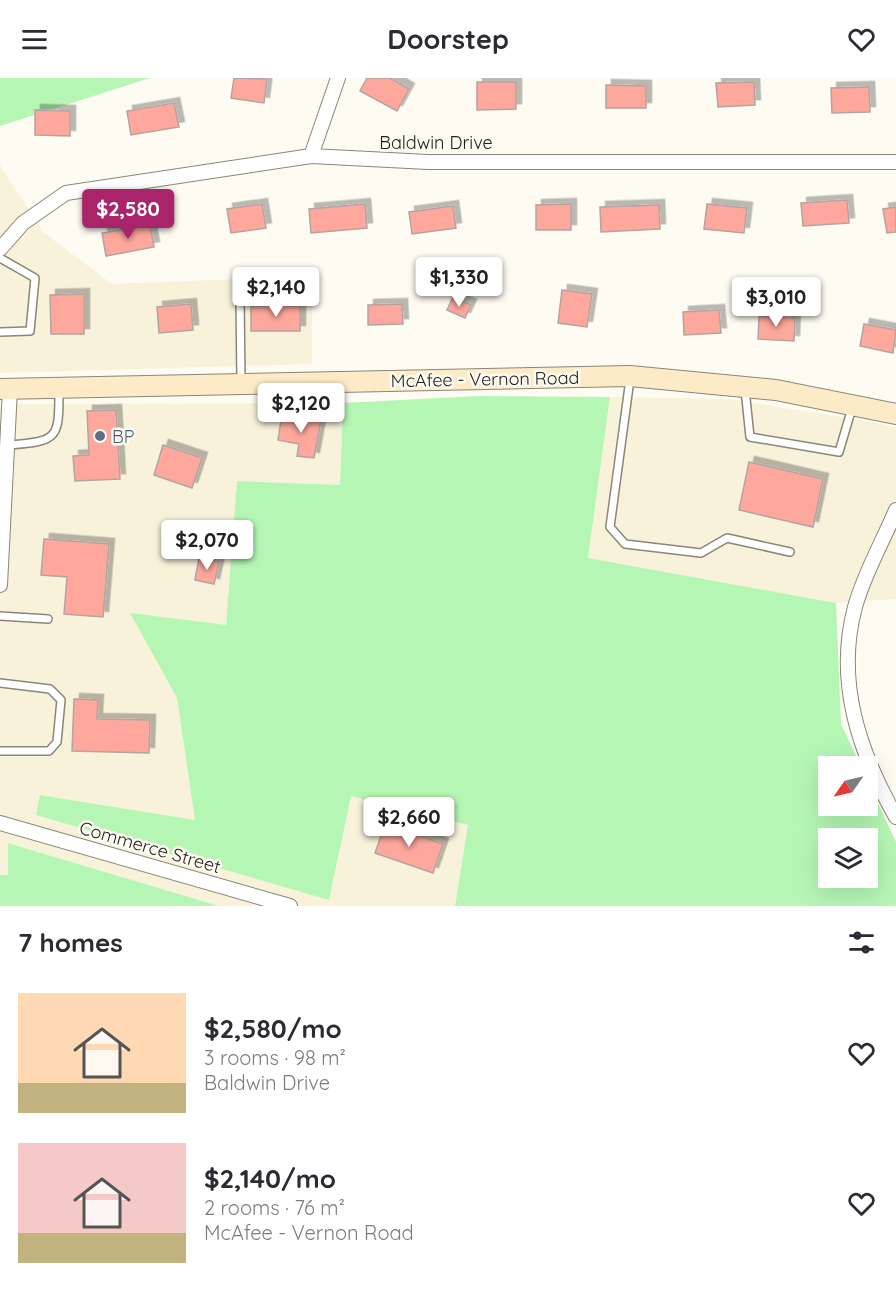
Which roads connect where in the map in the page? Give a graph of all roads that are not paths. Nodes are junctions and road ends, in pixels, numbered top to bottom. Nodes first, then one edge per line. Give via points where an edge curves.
1 (338, 78) edge
2 (311, 156) junction
3 (896, 162) edge
4 (0, 249) edge
5 (0, 258) edge
6 (240, 299) dead end
7 (0, 332) edge
8 (630, 376) junction
9 (241, 384) junction
10 (744, 387) junction
11 (59, 388) junction
12 (5, 389) edge
13 (853, 405) junction
14 (896, 414) edge
15 (9, 445) junction
16 (3, 476) edge
17 (896, 510) edge
18 (790, 552) dead end
19 (0, 583) edge
20 (0, 616) edge
21 (48, 619) dead end
22 (0, 683) edge
23 (0, 751) edge
24 (896, 817) edge
25 (0, 823) edge
26 (290, 906) edge

1 - 2 street
2 - 3 street, Baldwin Drive via 428,162
2 - 4 street, Baldwin Drive via 66,193 22,223
5 - 7 lane via 35,278 30,331
6 - 9 lane
8 - 9 main road, McAfee - Vernon Road
8 - 10 main road, McAfee - Vernon Road
8 - 18 lane via 610,527 617,536 625,544 701,553 727,538
9 - 11 main road, McAfee - Vernon Road
10 - 13 main road, McAfee - Vernon Road
10 - 13 lane via 750,437 839,452
11 - 12 main road, McAfee - Vernon Road
11 - 15 lane via 56,431 44,442
12 - 15 street
13 - 14 main road, McAfee - Vernon Road
15 - 16 street
16 - 19 street
17 - 24 street via 855,606 845,659 854,723
20 - 21 lane
22 - 23 lane via 50,689 60,700 57,742 49,751
25 - 26 street, Commerce Street

